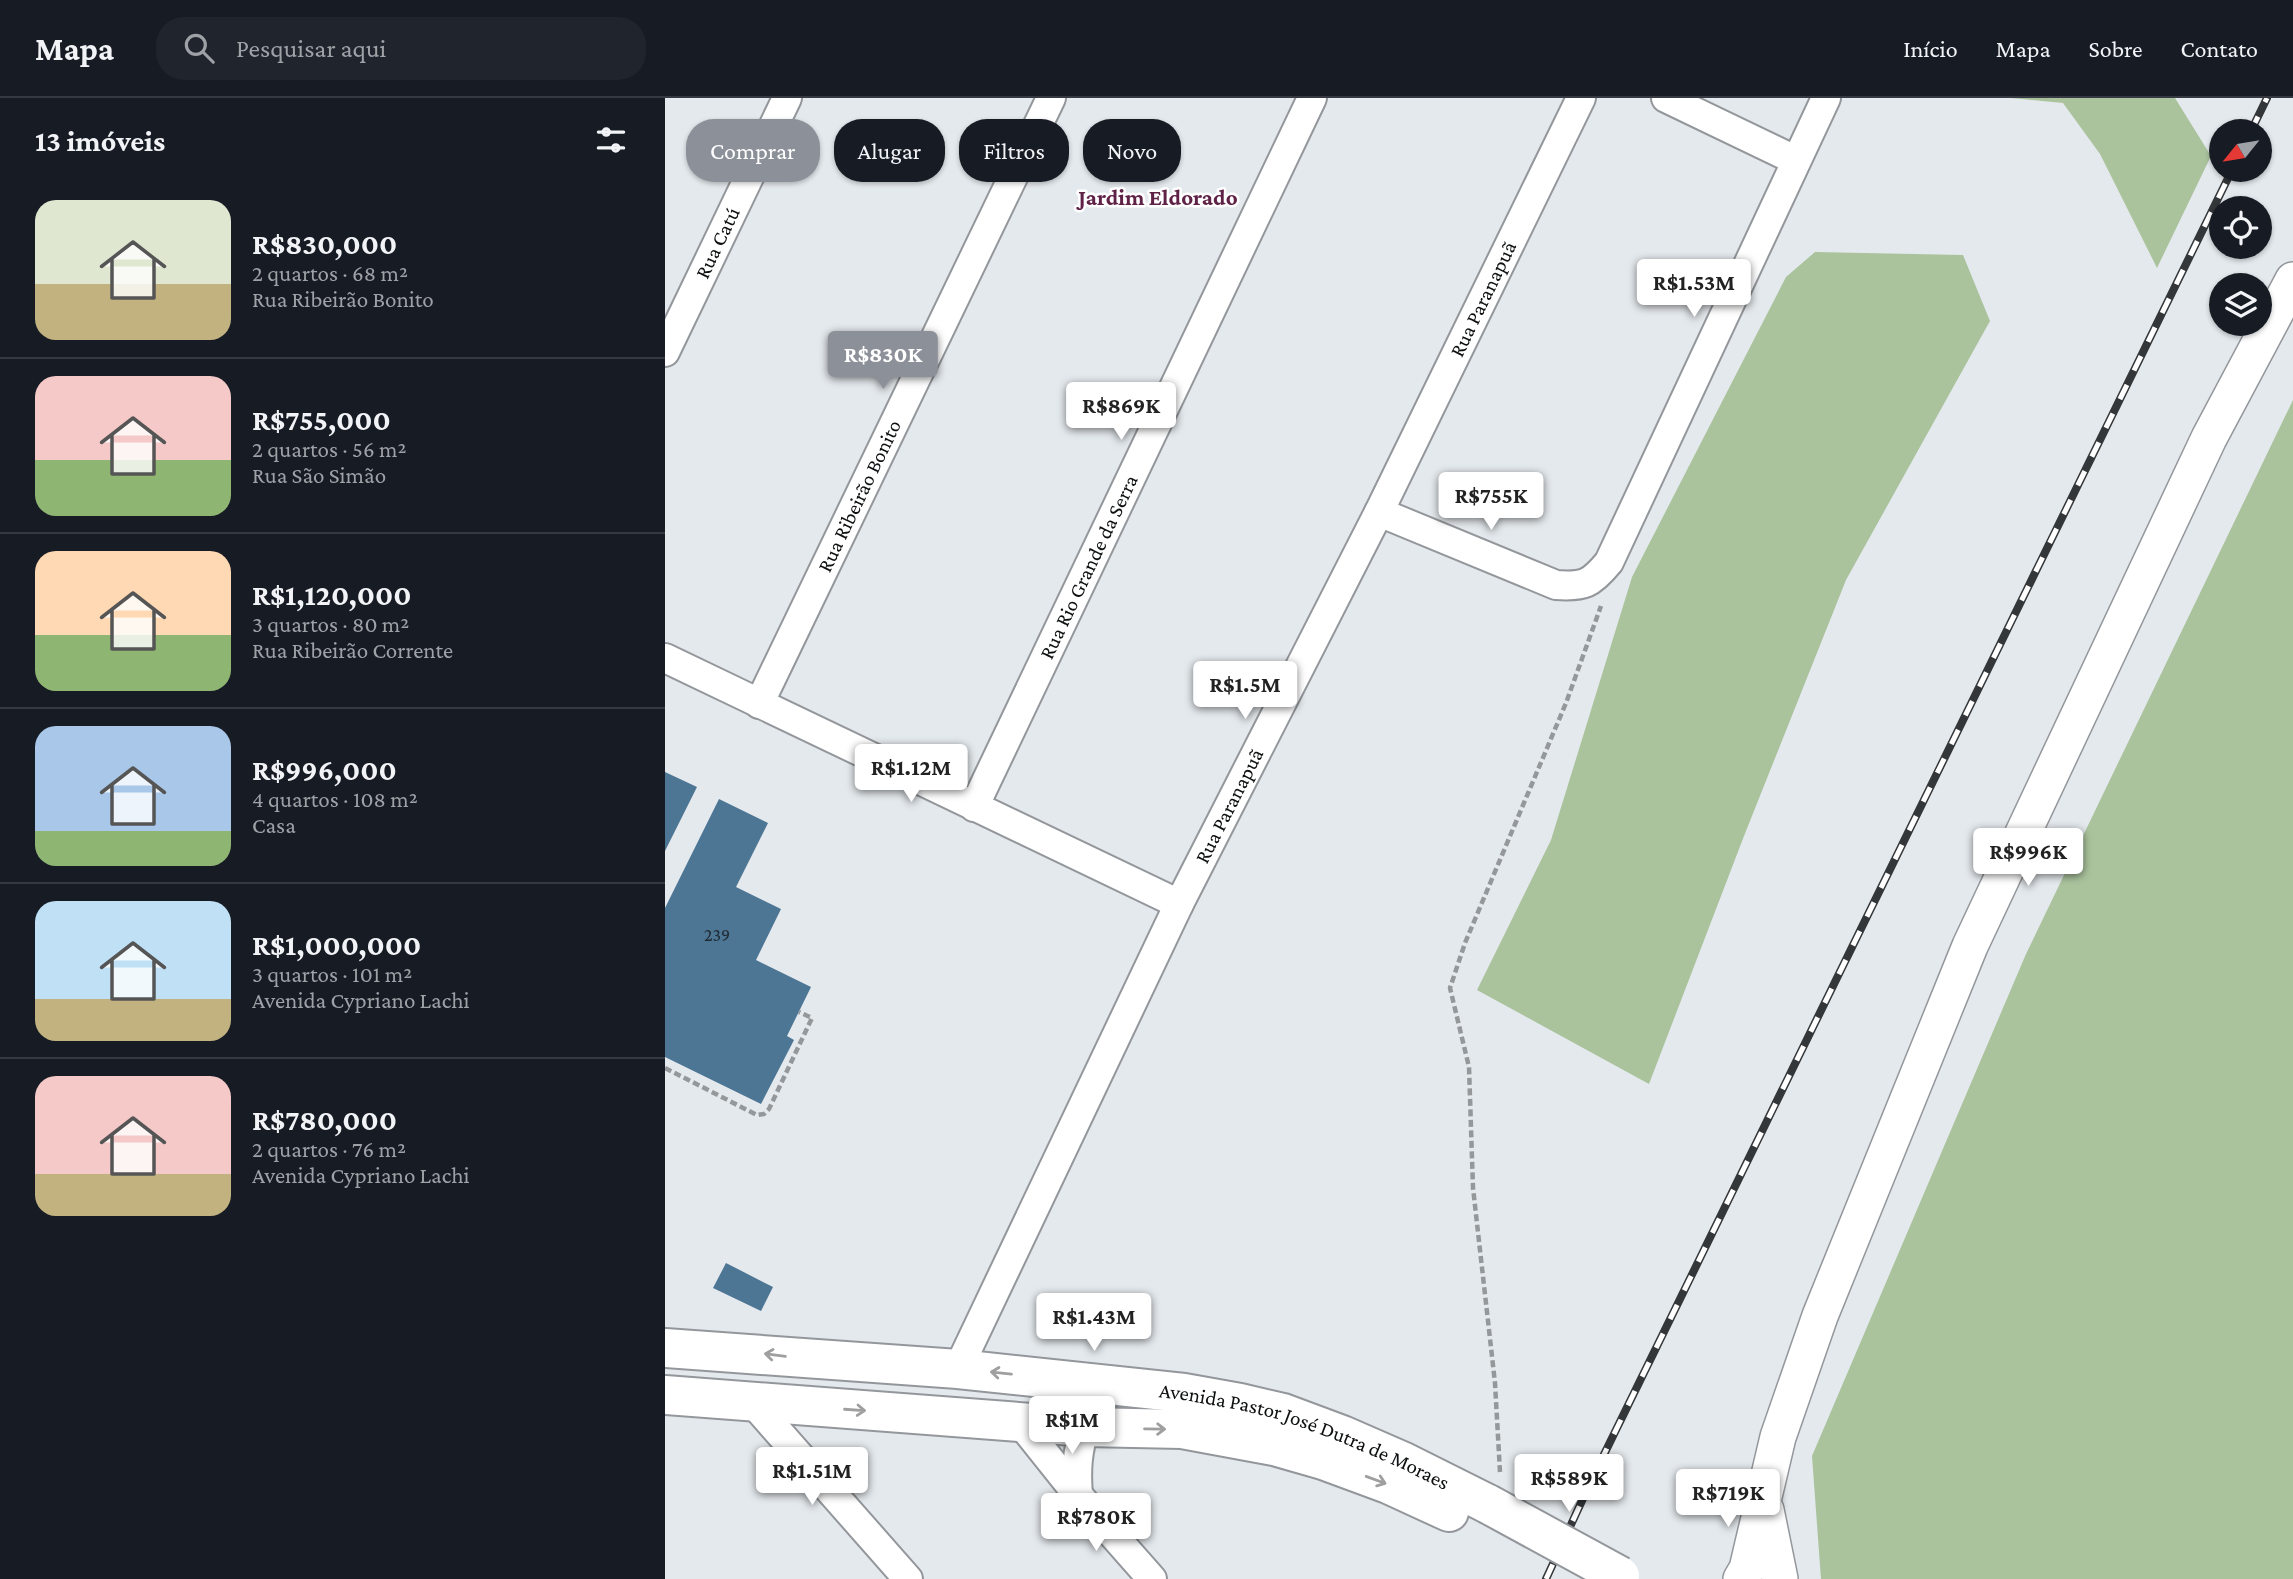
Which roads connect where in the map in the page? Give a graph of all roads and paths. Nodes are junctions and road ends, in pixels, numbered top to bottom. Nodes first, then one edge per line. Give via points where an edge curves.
1 (787, 98) edge
2 (1051, 98) edge
3 (1313, 98) edge
4 (1581, 98) edge
5 (1666, 98) edge
6 (1826, 98) edge
7 (1795, 160) junction
8 (2293, 280) edge
9 (665, 352) edge
10 (1379, 512) junction
11 (1609, 562) junction
12 (665, 658) edge
13 (759, 704) junction
14 (974, 807) junction
15 (1179, 904) junction
16 (799, 1012) dead end
17 (665, 1068) edge
18 (665, 1348) edge
19 (958, 1369) junction
20 (665, 1395) edge
21 (753, 1403) junction
22 (1019, 1421) junction
23 (1085, 1427) junction
24 (1078, 1495) junction
25 (1764, 1500) junction
26 (1489, 1513) junction
27 (1623, 1578) edge
28 (908, 1579) edge
29 (1152, 1579) edge
30 (1580, 1579) edge
31 (1741, 1579) edge
32 (1780, 1579) edge

1 - 9 street, Rua Catú
2 - 13 street, Rua Ribeirão Bonito
3 - 14 street, Rua Rio Grande da Serra
4 - 10 street, Rua Paranapuã
5 - 7 street
6 - 7 street
7 - 11 street
8 - 25 street via 2209,438 1970,946 1820,1316 1778,1437
10 - 11 street via 1556,585 1578,587 1595,579
10 - 15 street, Rua Paranapuã
11 - 26 path via 1607,589 1566,703 1450,988 1469,1067 1473,1188 1495,1383
12 - 13 street
13 - 14 street
14 - 15 street
15 - 19 street, Rua Paranapuã
16 - 17 path via 812,1018 764,1114 757,1115
19 -> 18 main road, Avenida Pastor José Dutra de Moraes
26 -> 19 main road, Avenida Pastor José Dutra de Moraes via 1404,1462 1283,1413 1184,1393
20 - 21 main road, Avenida Pastor José Dutra de Moraes
21 -> 22 main road, Avenida Pastor José Dutra de Moraes
21 - 28 street
22 - 23 main road, Avenida Pastor José Dutra de Moraes
22 - 24 street
23 - 24 street via 1075,1466
23 -> 26 main road, Avenida Pastor José Dutra de Moraes via 1182,1429 1274,1446
24 - 29 street
25 - 31 street
25 - 32 street
26 - 27 main road, Avenida Pastor José Dutra de Moraes, bridge
26 - 30 main road, Avenida Pastor José Dutra de Moraes

